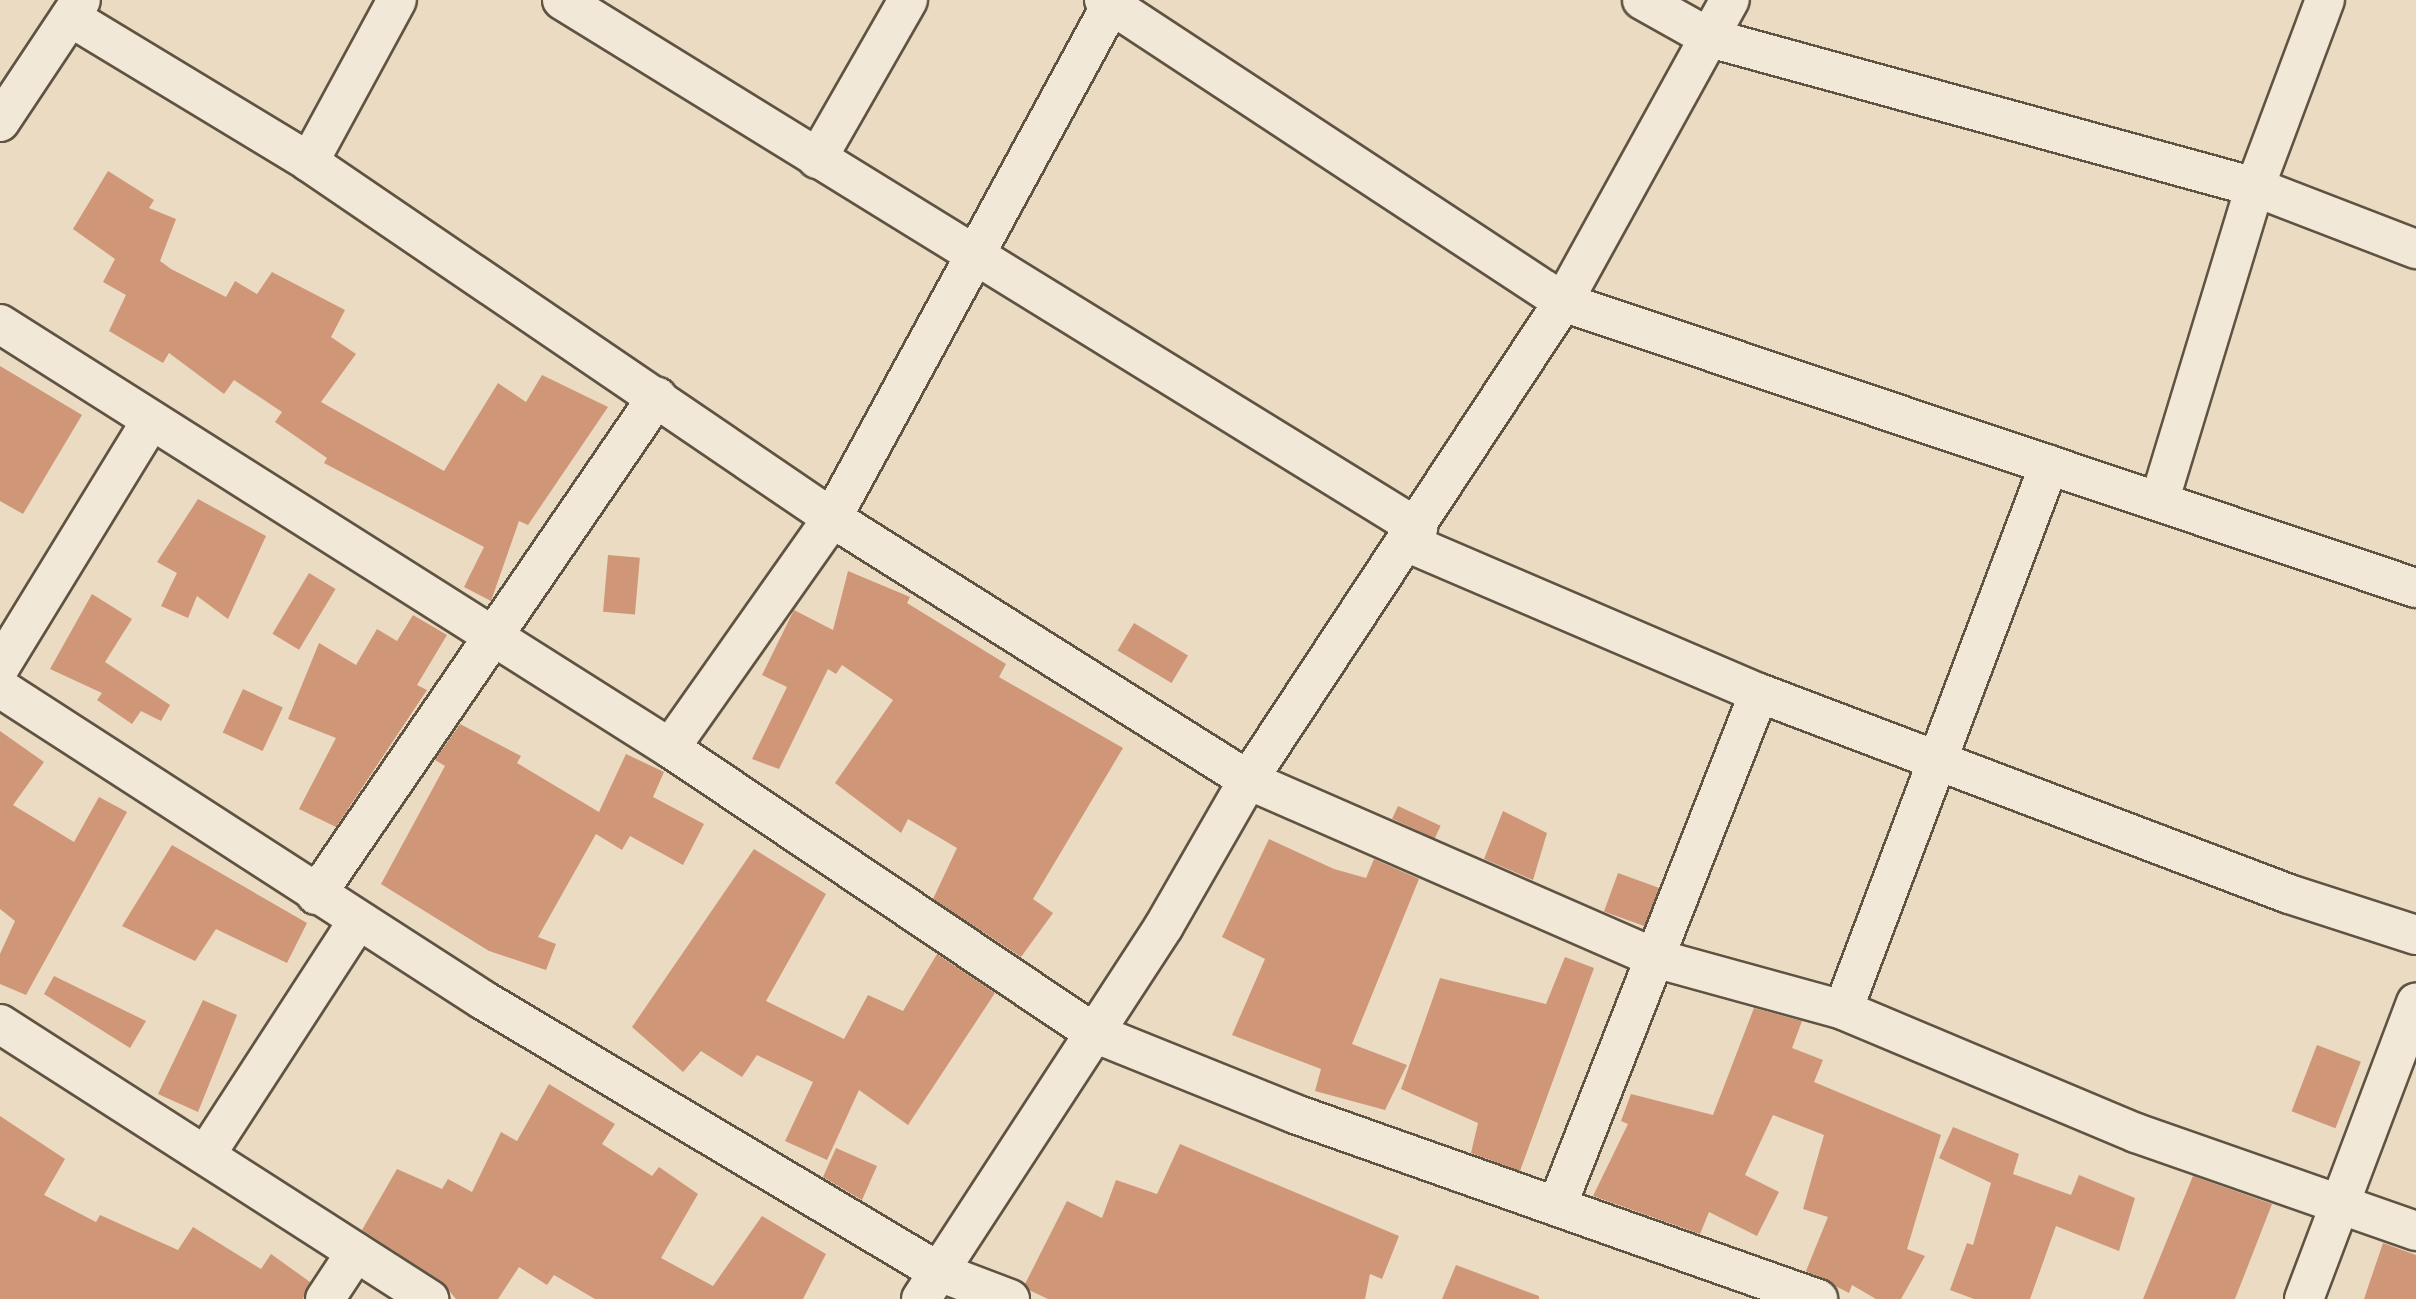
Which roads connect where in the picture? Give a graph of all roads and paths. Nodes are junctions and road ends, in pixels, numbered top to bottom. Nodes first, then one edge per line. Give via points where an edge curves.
1 (397, 0) edge
2 (562, 0) edge
3 (908, 0) edge
4 (1642, 0) edge
5 (1730, 0) edge
6 (2325, 0) edge
7 (1107, 2) edge
8 (76, 8) edge
9 (1710, 38) junction
10 (0, 122) edge
11 (817, 159) junction
12 (309, 162) junction
13 (2255, 187) junction
14 (2416, 249) edge
15 (975, 253) junction
16 (1563, 302) junction
17 (0, 324) edge
18 (657, 397) junction
19 (151, 421) junction
20 (2049, 465) junction
21 (2160, 499) junction
22 (832, 518) junction
23 (1412, 535) junction
24 (2416, 588) edge
25 (496, 637) junction
26 (0, 667) edge
27 (0, 688) edge
28 (1759, 693) junction
29 (670, 748) junction
30 (1934, 760) junction
31 (1248, 780) junction
32 (316, 895) junction
33 (357, 922) junction
34 (2416, 935) edge
35 (1658, 958) junction
36 (2416, 1002) edge
37 (1843, 1010) junction
38 (0, 1024) edge
39 (1094, 1033) junction
40 (208, 1153) junction
41 (1558, 1206) junction
42 (2342, 1206) junction
43 (2416, 1231) edge
44 (356, 1252) junction
45 (930, 1286) edge
46 (1763, 1290) edge
47 (325, 1299) edge
48 (429, 1299) edge
49 (1010, 1299) edge
50 (1818, 1299) edge
51 (2304, 1299) edge

1 - 12 street
2 - 11 street
3 - 11 street
4 - 9 street
5 - 9 street
6 - 13 street
7 - 15 street
7 - 16 street
8 - 10 street
8 - 12 street
9 - 13 street
9 - 16 street
11 - 15 street
12 - 18 street
13 - 14 street
13 - 21 street
15 - 22 street
15 - 23 street
16 - 20 street
16 - 23 street
17 - 19 street
18 - 22 street
18 - 25 street
19 - 25 street
19 - 26 street
20 - 21 street
20 - 30 street
21 - 24 street
22 - 29 street
22 - 31 street
23 - 28 street
23 - 31 street
25 - 29 street
25 - 32 street
27 - 32 street
28 - 30 street
28 - 35 street
29 - 39 street
30 - 34 street via 2289,894
30 - 37 street
31 - 35 street
31 - 39 street
32 - 33 street
33 - 40 street
33 - 45 street
35 - 37 street
35 - 41 street
36 - 42 street
37 - 42 street via 2136,1133
38 - 40 street
39 - 41 street via 1295,1114
39 - 45 street
40 - 44 street
41 - 46 street
42 - 43 street
42 - 51 street
44 - 47 street
44 - 48 street
45 - 49 street
46 - 50 street

